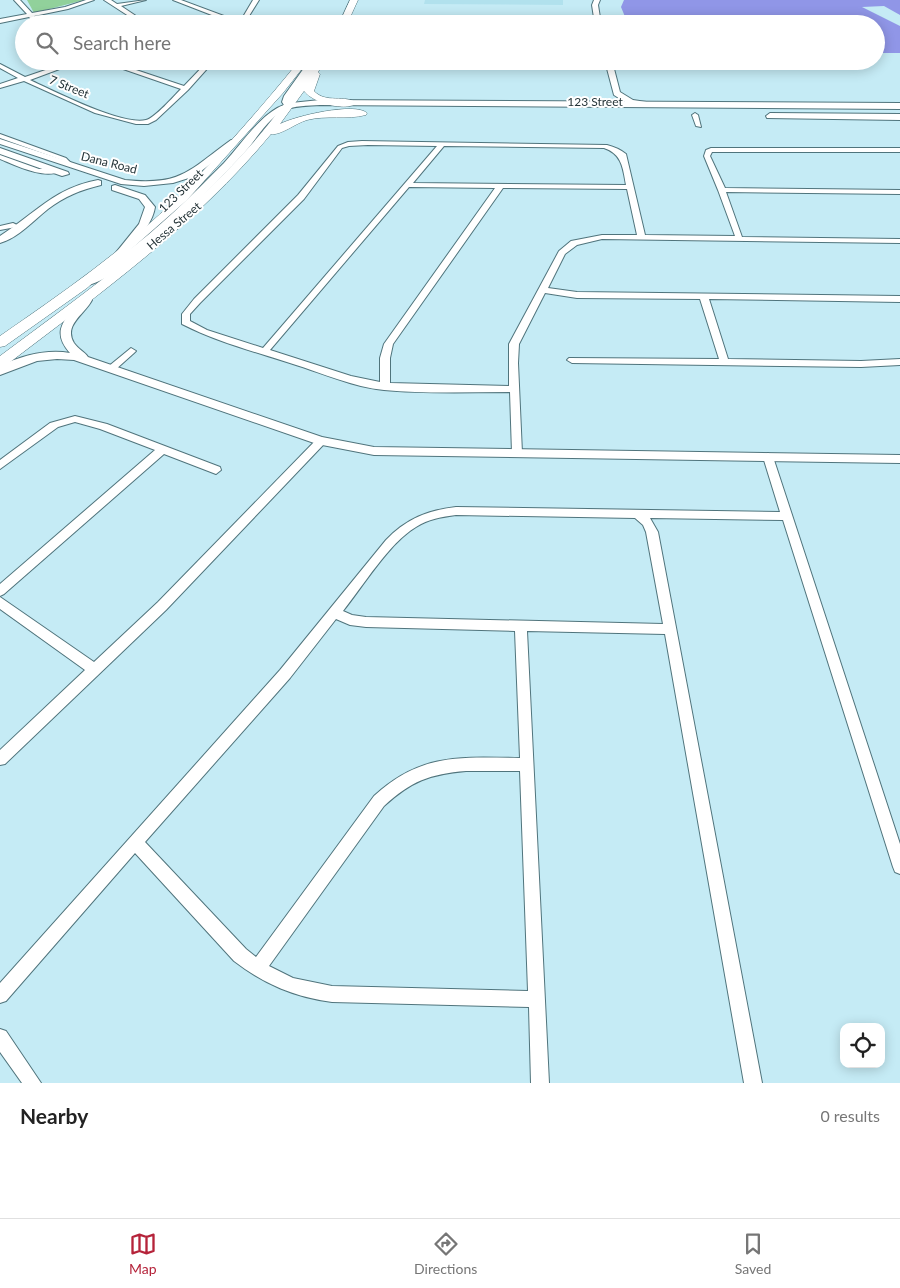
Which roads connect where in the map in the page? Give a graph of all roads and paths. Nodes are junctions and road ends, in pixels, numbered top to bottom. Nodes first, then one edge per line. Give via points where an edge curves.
1 (17, 0) edge
2 (92, 0) edge
3 (107, 0) edge
4 (144, 0) edge
5 (176, 0) edge
6 (256, 0) edge
7 (354, 0) edge
8 (597, 0) edge
9 (100, 4) dead end
10 (116, 6) junction
11 (29, 15) edge
12 (34, 15) edge
13 (130, 15) edge
14 (217, 15) edge
15 (247, 15) edge
16 (347, 15) edge
17 (596, 15) edge
18 (15, 18) edge
19 (0, 21) edge
20 (0, 66) edge
21 (50, 70) edge
22 (130, 70) edge
23 (203, 70) edge
24 (296, 70) edge
25 (313, 70) edge
26 (315, 70) edge
27 (610, 70) edge
28 (22, 79) junction
29 (0, 86) edge
30 (186, 89) junction
31 (615, 91) junction
32 (654, 105) junction
33 (289, 106) junction
34 (581, 106) junction
35 (900, 107) edge
36 (363, 108) junction
37 (642, 115) dead end
38 (691, 115) joint
39 (705, 115) dead end
40 (764, 116) dead end
41 (900, 116) edge
42 (699, 126) dead end
43 (0, 136) edge
44 (234, 142) junction
45 (0, 143) edge
46 (432, 144) junction
47 (442, 144) junction
48 (257, 147) junction
49 (896, 150) edge
50 (0, 151) edge
51 (430, 157) junction
52 (0, 158) edge
53 (900, 159) edge
54 (69, 173) junction
55 (98, 183) junction
56 (409, 183) junction
57 (491, 186) junction
58 (501, 186) junction
59 (630, 187) junction
60 (722, 190) junction
61 (900, 192) edge
62 (490, 202) junction
63 (35, 211) junction
64 (13, 224) junction
65 (0, 228) edge
66 (0, 233) edge
67 (642, 237) junction
68 (738, 238) junction
69 (0, 240) edge
70 (900, 240) edge
71 (120, 255) junction
72 (85, 291) junction
73 (542, 292) junction
74 (704, 296) junction
75 (900, 299) edge
76 (0, 343) edge
77 (131, 350) dead end
78 (264, 352) junction
79 (86, 359) junction
80 (572, 360) dead end
81 (900, 362) edge
82 (0, 363) edge
83 (725, 363) junction
84 (384, 365) junction
85 (112, 368) junction
86 (0, 371) edge
87 (374, 386) junction
88 (386, 387) junction
89 (514, 389) junction
90 (321, 441) junction
91 (163, 449) junction
92 (517, 453) junction
93 (768, 457) junction
94 (900, 459) edge
95 (0, 464) edge
96 (216, 470) dead end
97 (638, 514) junction
98 (660, 514) junction
99 (786, 516) junction
100 (652, 532) junction
101 (0, 590) edge
102 (0, 602) edge
103 (336, 613) junction
104 (521, 626) junction
105 (670, 629) junction
106 (96, 670) junction
107 (0, 759) edge
108 (527, 765) junction
109 (136, 843) junction
110 (900, 867) edge
111 (257, 969) junction
112 (0, 995) edge
113 (538, 999) junction
114 (0, 1037) edge
115 (32, 1083) edge
116 (540, 1083) edge
117 (753, 1083) edge

1 - 11 street
2 - 9 street
2 - 12 street
3 - 10 street
4 - 10 street
5 - 14 street
6 - 15 street
7 - 16 main road
8 - 17 street
10 - 13 street
18 - 19 street
20 - 28 street, 7 Street
21 - 28 street
22 - 30 street
23 - 30 street
24 - 44 main road, Hessa Street
25 - 33 main road, Hessa Street
26 - 36 main road via 310,93 328,101
27 - 31 street
28 - 29 street
28 - 30 street, 7 Street via 80,104 142,123 151,121
31 - 32 street via 626,100
31 - 34 street via 605,101
32 - 34 main road, 123 Street
32 - 35 main road, 123 Street
33 - 36 main road, 123 Street via 311,111
33 - 48 main road, Hessa Street
33 - 72 main road, 123 Street via 277,111 189,203
34 - 36 main road, 123 Street
36 - 37 main road, 123 Street
36 - 48 main road via 292,121
38 - 39 main road
38 - 42 street
40 - 41 main road
43 - 54 street via 64,159
44 - 54 street, Dana Road via 200,170 157,183 124,182
44 - 71 main road, Hessa Street via 183,198
45 - 54 street, Dana Road via 34,153
46 - 47 street
46 - 51 street
46 - 78 street via 343,146 306,190 181,314 178,322 184,327
47 - 51 street
47 - 59 street via 613,148 619,151 623,160
48 - 72 main road, Hessa Street via 204,201
49 - 53 street
49 - 60 street via 711,150 706,154
50 - 54 street, Dana Road
51 - 56 street
52 - 54 street via 38,171
54 - 55 street, Dana Road
54 - 63 street, Dana Road via 66,186
55 - 63 street, Dana Road via 73,188
55 - 71 street, Dana Road via 142,197 150,207 148,220
56 - 57 street
56 - 78 street
57 - 58 street
57 - 62 street
58 - 59 street
58 - 62 street
59 - 67 street
60 - 61 street
60 - 68 street
62 - 84 street via 393,338 386,351
63 - 64 street, Dana Road
63 - 69 street, Dana Road
64 - 65 street
64 - 66 street, Dana Road
67 - 68 street
67 - 73 street via 602,237 574,243 562,253
68 - 70 street
71 - 72 main road, Hessa Street
72 - 76 main road, Hessa Street
72 - 79 street via 84,306 69,320 65,332 70,348
72 - 82 main road, Hessa Street
73 - 74 street
73 - 89 street via 514,344
74 - 75 street
74 - 83 street
77 - 85 street
78 - 87 street
79 - 85 street
79 - 86 street via 67,355 45,356 21,361
80 - 83 street
81 - 83 street
84 - 87 street
84 - 88 street
85 - 90 street
87 - 88 street
88 - 89 street
89 - 92 street
90 - 92 street via 374,451
90 - 106 street via 192,577
91 - 95 street via 103,426 80,420 64,421
91 - 96 street
91 - 101 street
92 - 93 street
93 - 94 street
93 - 99 street
97 - 98 street
97 - 100 street
97 - 103 street via 456,511 430,515 397,535
98 - 99 street
98 - 100 street
99 - 110 street
100 - 105 street
102 - 106 street
103 - 104 street via 350,620 366,622
103 - 109 street
104 - 105 street
104 - 108 street
105 - 117 street
106 - 107 street
108 - 111 street via 440,765 417,772 396,784 379,801
108 - 113 street
109 - 111 street via 240,955
109 - 112 street
111 - 113 street via 280,982 332,994
113 - 116 street
114 - 115 street

